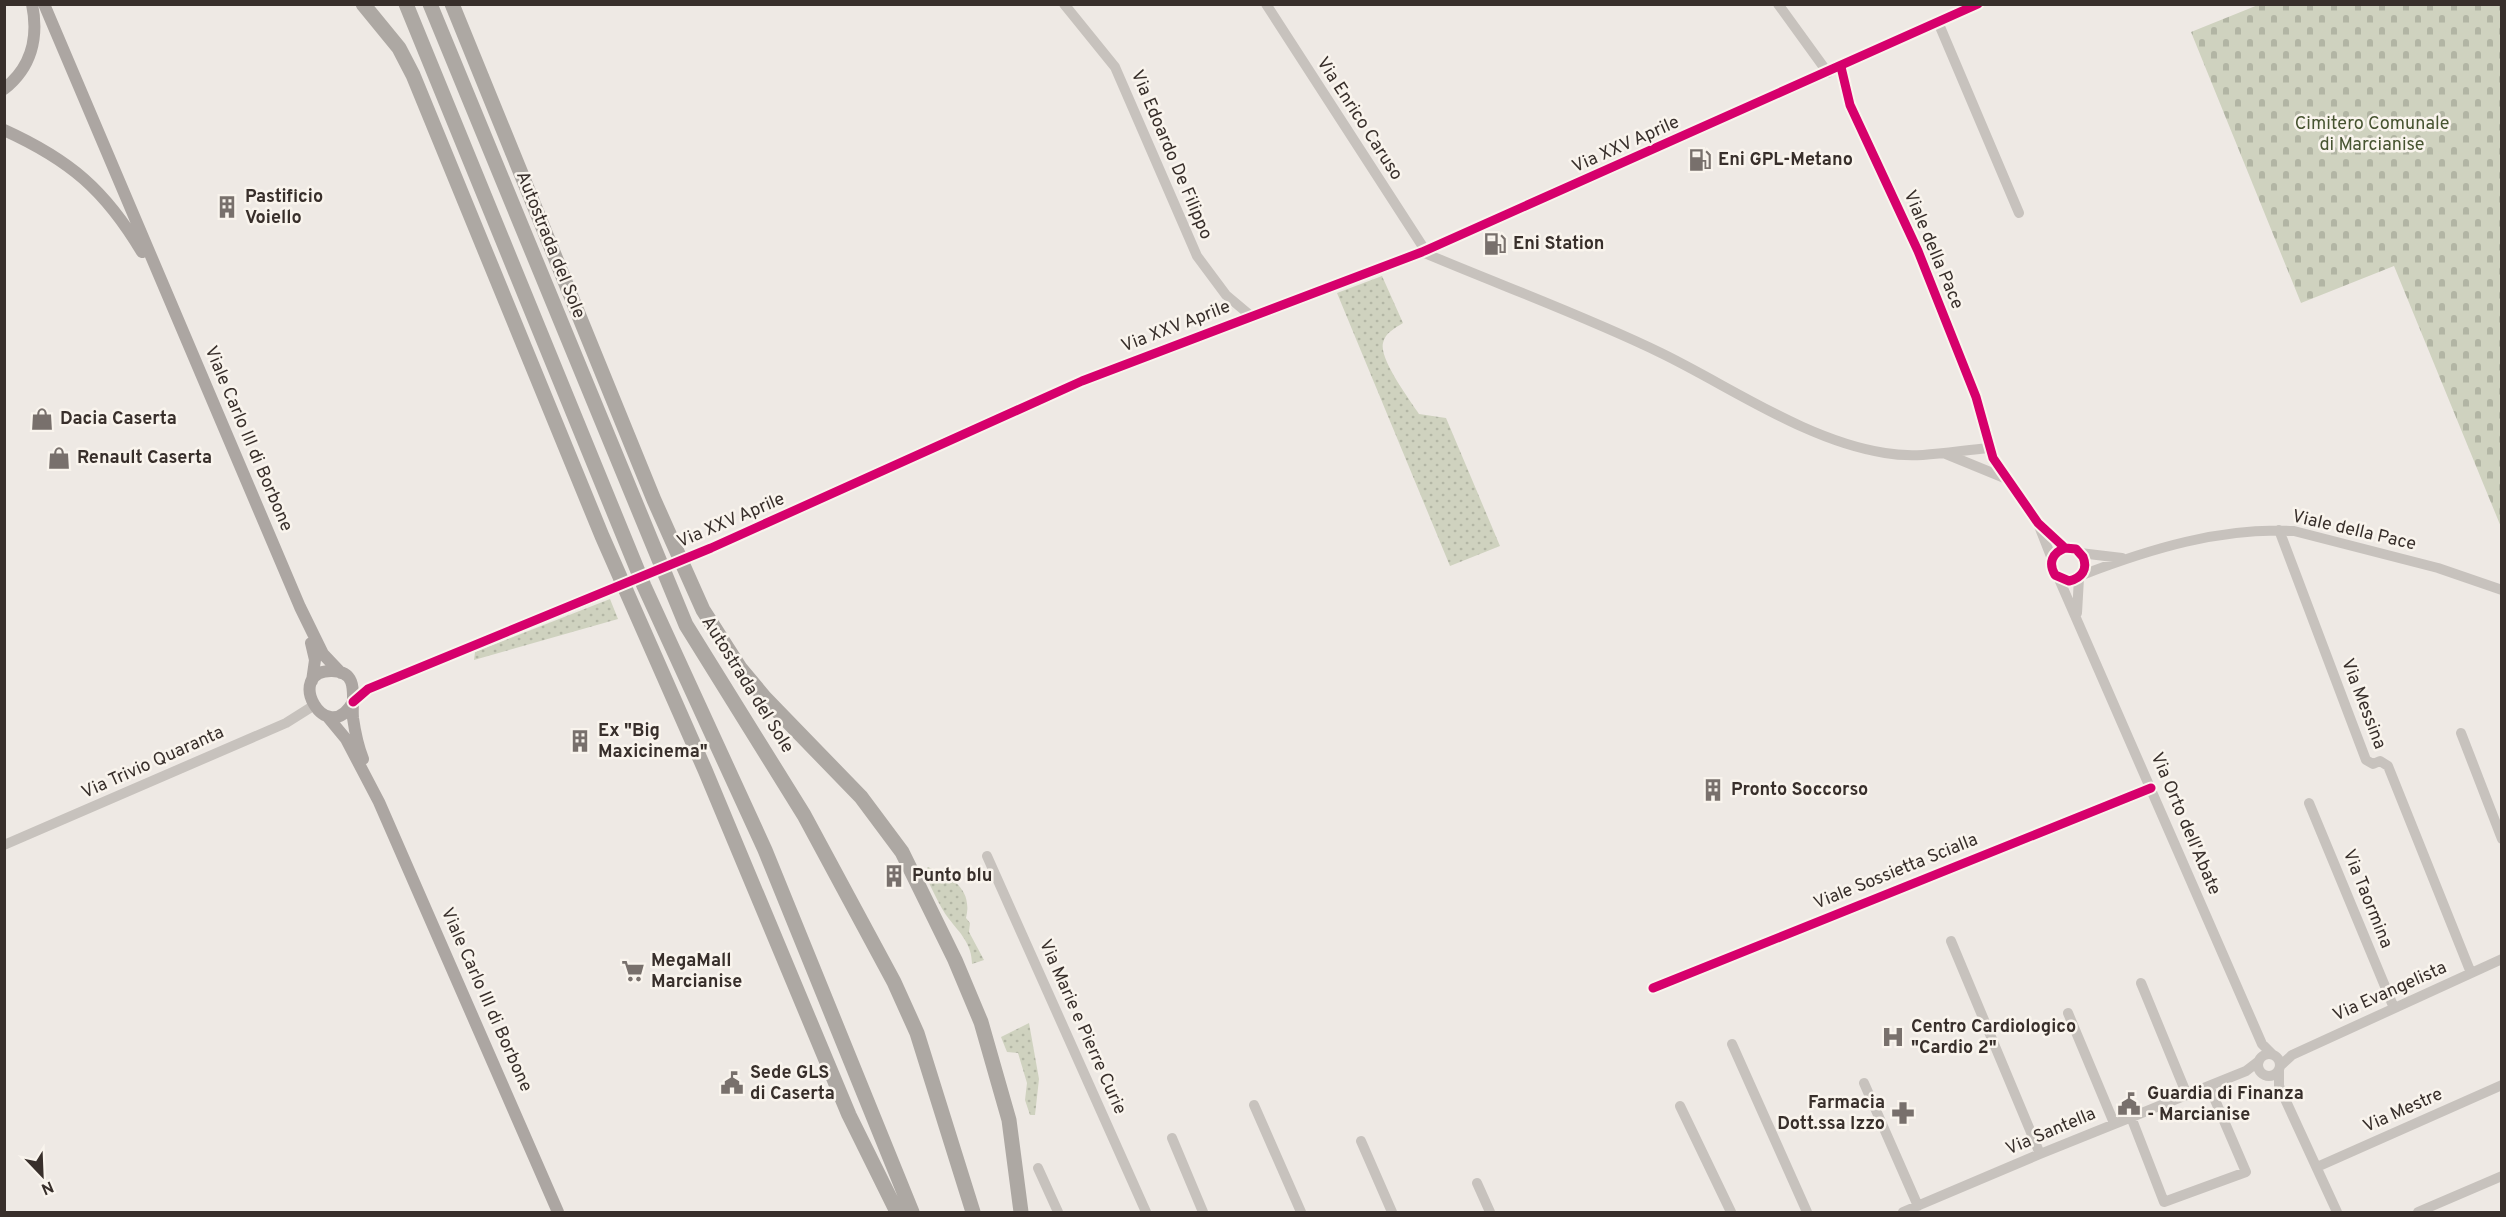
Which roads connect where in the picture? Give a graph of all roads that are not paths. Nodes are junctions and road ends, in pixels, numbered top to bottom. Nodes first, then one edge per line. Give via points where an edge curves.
1 (32, 4) edge
2 (44, 4) edge
3 (363, 4) edge
4 (406, 4) edge
5 (430, 4) edge
6 (452, 4) edge
7 (1064, 4) edge
8 (1266, 4) edge
9 (1778, 4) edge
10 (1978, 4) edge
11 (1938, 22) junction
12 (1841, 67) junction
13 (1828, 73) junction
14 (4, 89) edge
15 (4, 130) edge
16 (2019, 213) dead end
17 (1424, 251) junction
18 (162, 284) junction
19 (1251, 316) junction
20 (1989, 447) junction
21 (1945, 454) junction
22 (2007, 479) junction
23 (2037, 523) junction
24 (2279, 530) junction
25 (2065, 548) junction
26 (2080, 553) junction
27 (2126, 558) junction
28 (2052, 559) junction
29 (2080, 576) junction
30 (2059, 579) junction
31 (2502, 590) edge
32 (300, 607) junction
33 (2077, 616) junction
34 (344, 674) junction
35 (312, 681) junction
36 (387, 681) junction
37 (353, 702) junction
38 (313, 706) junction
39 (327, 716) junction
40 (2461, 733) dead end
41 (2151, 788) junction
42 (379, 802) junction
43 (2310, 803) dead end
44 (2502, 839) edge
45 (4, 845) edge
46 (987, 856) dead end
47 (1951, 941) dead end
48 (2502, 959) edge
49 (2471, 973) junction
50 (2141, 983) dead end
51 (1653, 988) dead end
52 (2394, 1008) junction
53 (2068, 1013) dead end
54 (1732, 1044) dead end
55 (2262, 1044) junction
56 (2260, 1059) junction
57 (2277, 1062) junction
58 (2246, 1071) junction
59 (2264, 1074) junction
60 (1864, 1083) dead end
61 (2502, 1085) edge
62 (2209, 1086) junction
63 (2279, 1086) junction
64 (2187, 1095) junction
65 (1254, 1105) dead end
66 (1680, 1106) dead end
67 (2131, 1117) junction
68 (2114, 1123) junction
69 (1172, 1138) dead end
70 (1361, 1141) dead end
71 (2040, 1154) junction
72 (2317, 1167) junction
73 (1038, 1168) dead end
74 (2502, 1176) edge
75 (1477, 1183) dead end
76 (1918, 1206) junction
77 (558, 1212) edge
78 (897, 1212) edge
79 (912, 1212) edge
80 (973, 1212) edge
81 (1021, 1212) edge
82 (1058, 1212) edge
83 (1146, 1212) edge
84 (1203, 1212) edge
85 (1300, 1212) edge
86 (1392, 1212) edge
87 (1490, 1212) edge
88 (1731, 1212) edge
89 (1807, 1212) edge
90 (1903, 1212) edge
91 (2337, 1212) edge
92 (2418, 1212) edge

1 - 14 main road via 34,32 28,64
2 - 18 main road, Viale Carlo III di Borbone
3 - 78 highway via 399,48 412,75 611,558 705,770 849,1115
4 - 79 highway via 639,575 765,850
5 - 80 highway, Autostrada del Sole via 686,625 804,815 899,992 917,1033
6 - 81 highway via 654,500 703,610 740,668 861,797 902,852 951,950 981,1022 1009,1120
7 - 19 street, Via Edoardo De Filippo via 1115,67 1197,256 1226,295
8 - 17 street, Via Enrico Caruso
9 - 13 street
10 - 11 street, Via XXV Aprile
11 - 12 street, Via XXV Aprile
11 - 16 street
12 - 13 street, Via XXV Aprile
12 - 20 street, Viale della Pace via 1850,105 1918,251 1972,387
13 - 17 street, Via XXV Aprile
15 - 18 main road, Viale Carlo III di Borbone via 64,161 97,189 120,217
17 - 19 street, Via XXV Aprile
17 - 21 street via 1588,318 1831,437 1886,453
18 - 32 main road, Viale Carlo III di Borbone
19 - 36 street, Via XXV Aprile, bridge via 1082,381 711,548
20 - 21 street
20 - 22 street, Viale della Pace
21 - 22 street
22 - 23 street
23 - 25 street
23 - 28 street
24 - 27 street, Viale della Pace via 2237,532
24 - 31 street, Viale della Pace via 2438,568
24 - 49 street, Via Messina via 2366,760 2388,766
25 - 26 street
25 - 28 street
26 - 27 street, Viale della Pace
26 - 29 street via 2085,566
27 - 29 street, Viale della Pace
28 - 30 street via 2052,570
29 - 30 street via 2069,581
29 - 33 street
30 - 33 street, Via Orto dell'Abate
32 - 34 main road, Viale Carlo III di Borbone via 323,654
32 - 35 main road, Viale Carlo III di Borbone via 315,660
33 - 41 street, Via Orto dell'Abate
34 - 35 main road via 328,671
34 - 36 street, Via XXV Aprile via 363,684
34 - 37 main road, Viale Carlo III di Borbone via 354,688
35 - 38 main road, Viale Carlo III di Borbone via 309,694
36 - 37 street, Via XXV Aprile via 363,692
37 - 39 main road via 342,714
37 - 42 main road, Viale Carlo III di Borbone via 356,735
38 - 39 main road, Viale Carlo III di Borbone
38 - 45 street, Via Trivio Quaranta via 286,723
39 - 42 main road, Viale Carlo III di Borbone via 346,739
40 - 44 street
41 - 51 street, Viale Sossietta Scialla
41 - 55 street, Via Orto dell'Abate
42 - 77 main road, Viale Carlo III di Borbone
43 - 52 street, Via Taormina
46 - 83 street, Via Marie e Pierre Curie
47 - 71 street
48 - 49 street, Via Evangelista
49 - 52 street, Via Evangelista
50 - 64 street
52 - 57 street, Via Evangelista
53 - 68 street
54 - 89 street
55 - 56 street, Via Orto dell'Abate
55 - 57 street, Via Orto dell'Abate
56 - 57 street, Via Santella
56 - 58 street, Via Santella
56 - 59 street, Via Orto dell'Abate
57 - 59 street
57 - 63 street
58 - 59 street, Via Santella
58 - 62 street, Via Santella
59 - 63 street
60 - 76 street
61 - 72 street, Via Mestre
62 - 64 street, Via Santella
62 - 67 street via 2246,1172 2164,1202
63 - 72 street
64 - 67 street, Via Santella
65 - 85 street
66 - 88 street
67 - 68 street, Via Santella
68 - 71 street, Via Santella
69 - 84 street
70 - 86 street
71 - 76 street, Via Santella
72 - 91 street
73 - 82 street
74 - 92 street
75 - 87 street
76 - 90 street, Via Santella

